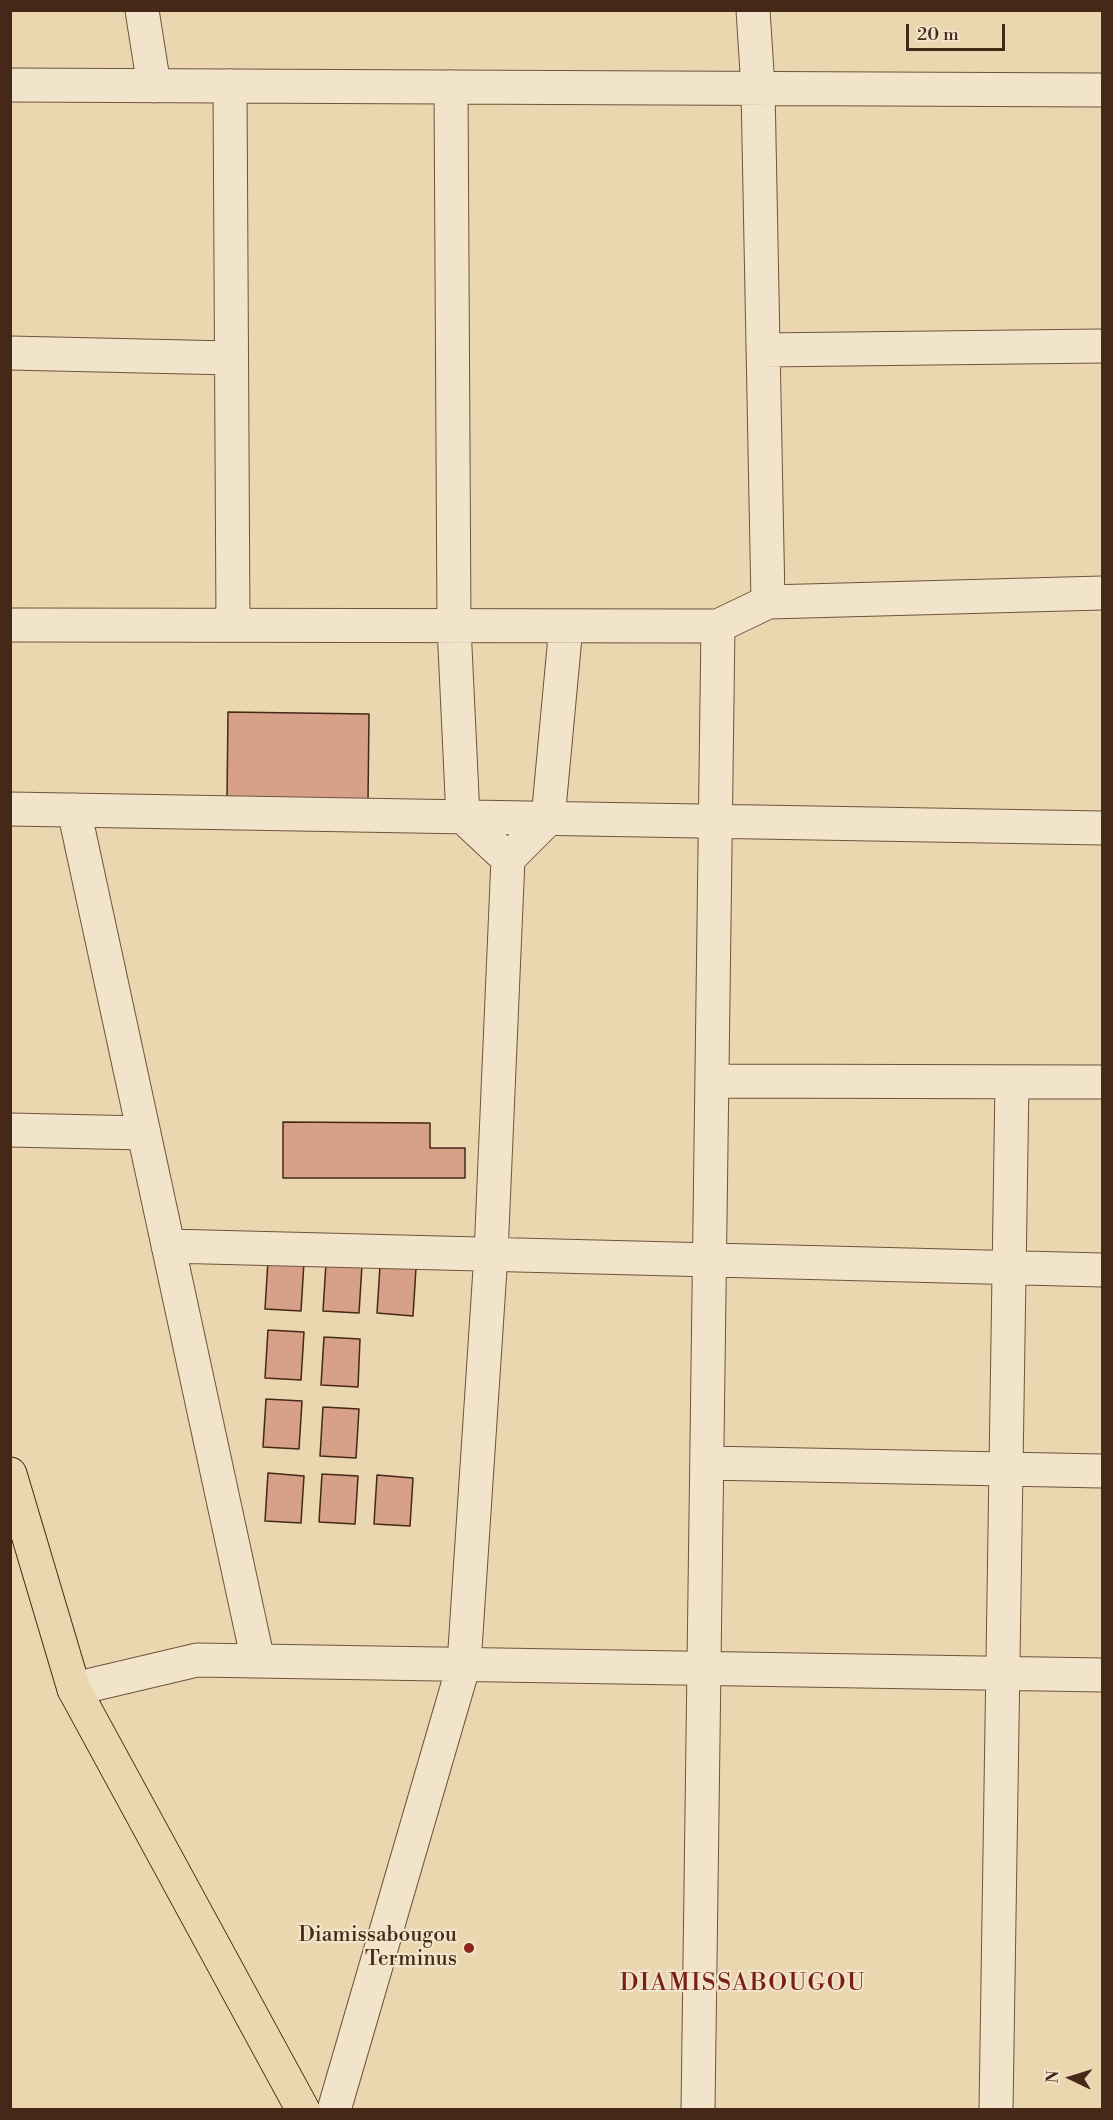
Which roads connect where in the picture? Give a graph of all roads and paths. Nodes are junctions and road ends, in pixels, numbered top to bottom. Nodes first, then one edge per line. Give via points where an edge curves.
1 (142, 10) edge
2 (753, 10) edge
3 (10, 86) edge
4 (154, 86) junction
5 (230, 86) junction
6 (451, 87) junction
7 (758, 88) junction
8 (1102, 90) edge
9 (1102, 346) edge
10 (763, 350) junction
11 (10, 353) edge
12 (231, 358) junction
13 (1102, 593) edge
14 (768, 602) junction
15 (10, 625) edge
16 (232, 625) junction
17 (454, 626) junction
18 (566, 626) junction
19 (718, 626) junction
20 (10, 809) edge
21 (74, 810) junction
22 (463, 817) junction
23 (548, 819) junction
24 (716, 821) junction
25 (1102, 828) edge
26 (508, 859) junction
27 (712, 1081) junction
28 (1012, 1082) junction
29 (1102, 1083) edge
30 (10, 1130) edge
31 (144, 1133) junction
32 (168, 1246) junction
33 (491, 1254) junction
34 (710, 1260) junction
35 (1009, 1268) junction
36 (1102, 1270) edge
37 (707, 1463) junction
38 (1006, 1469) junction
39 (1102, 1471) edge
40 (10, 1474) edge
41 (258, 1661) junction
42 (464, 1664) junction
43 (704, 1668) junction
44 (1003, 1674) junction
45 (1102, 1675) edge
46 (74, 1689) junction
47 (303, 2109) edge
48 (334, 2109) edge
49 (698, 2109) edge
50 (996, 2109) edge

1 - 4 street
2 - 7 street
3 - 4 street
4 - 5 street
5 - 6 street
5 - 12 street
6 - 7 street
6 - 17 street
7 - 8 street
7 - 10 street
9 - 10 street
10 - 14 street
11 - 12 street
12 - 16 street
13 - 14 street
14 - 19 street
15 - 16 street
16 - 17 street
17 - 18 street
17 - 22 street
18 - 19 street
18 - 23 street
19 - 24 street
20 - 21 street
21 - 22 street
21 - 31 street
22 - 23 street
22 - 26 street
23 - 24 street
23 - 26 street
24 - 25 street
24 - 27 street
26 - 33 street
27 - 28 street
27 - 34 street
28 - 29 street
28 - 35 street
30 - 31 street
31 - 32 street
32 - 33 street
32 - 41 street
33 - 34 street
33 - 42 street
34 - 35 street
34 - 37 street
35 - 36 street
35 - 38 street
37 - 38 street
37 - 43 street
38 - 39 street
38 - 44 street
40 - 46 main road
41 - 42 street
41 - 46 street via 197,1660
42 - 43 street
42 - 48 street
43 - 44 street
43 - 49 street
44 - 45 street
44 - 50 street
46 - 47 main road

